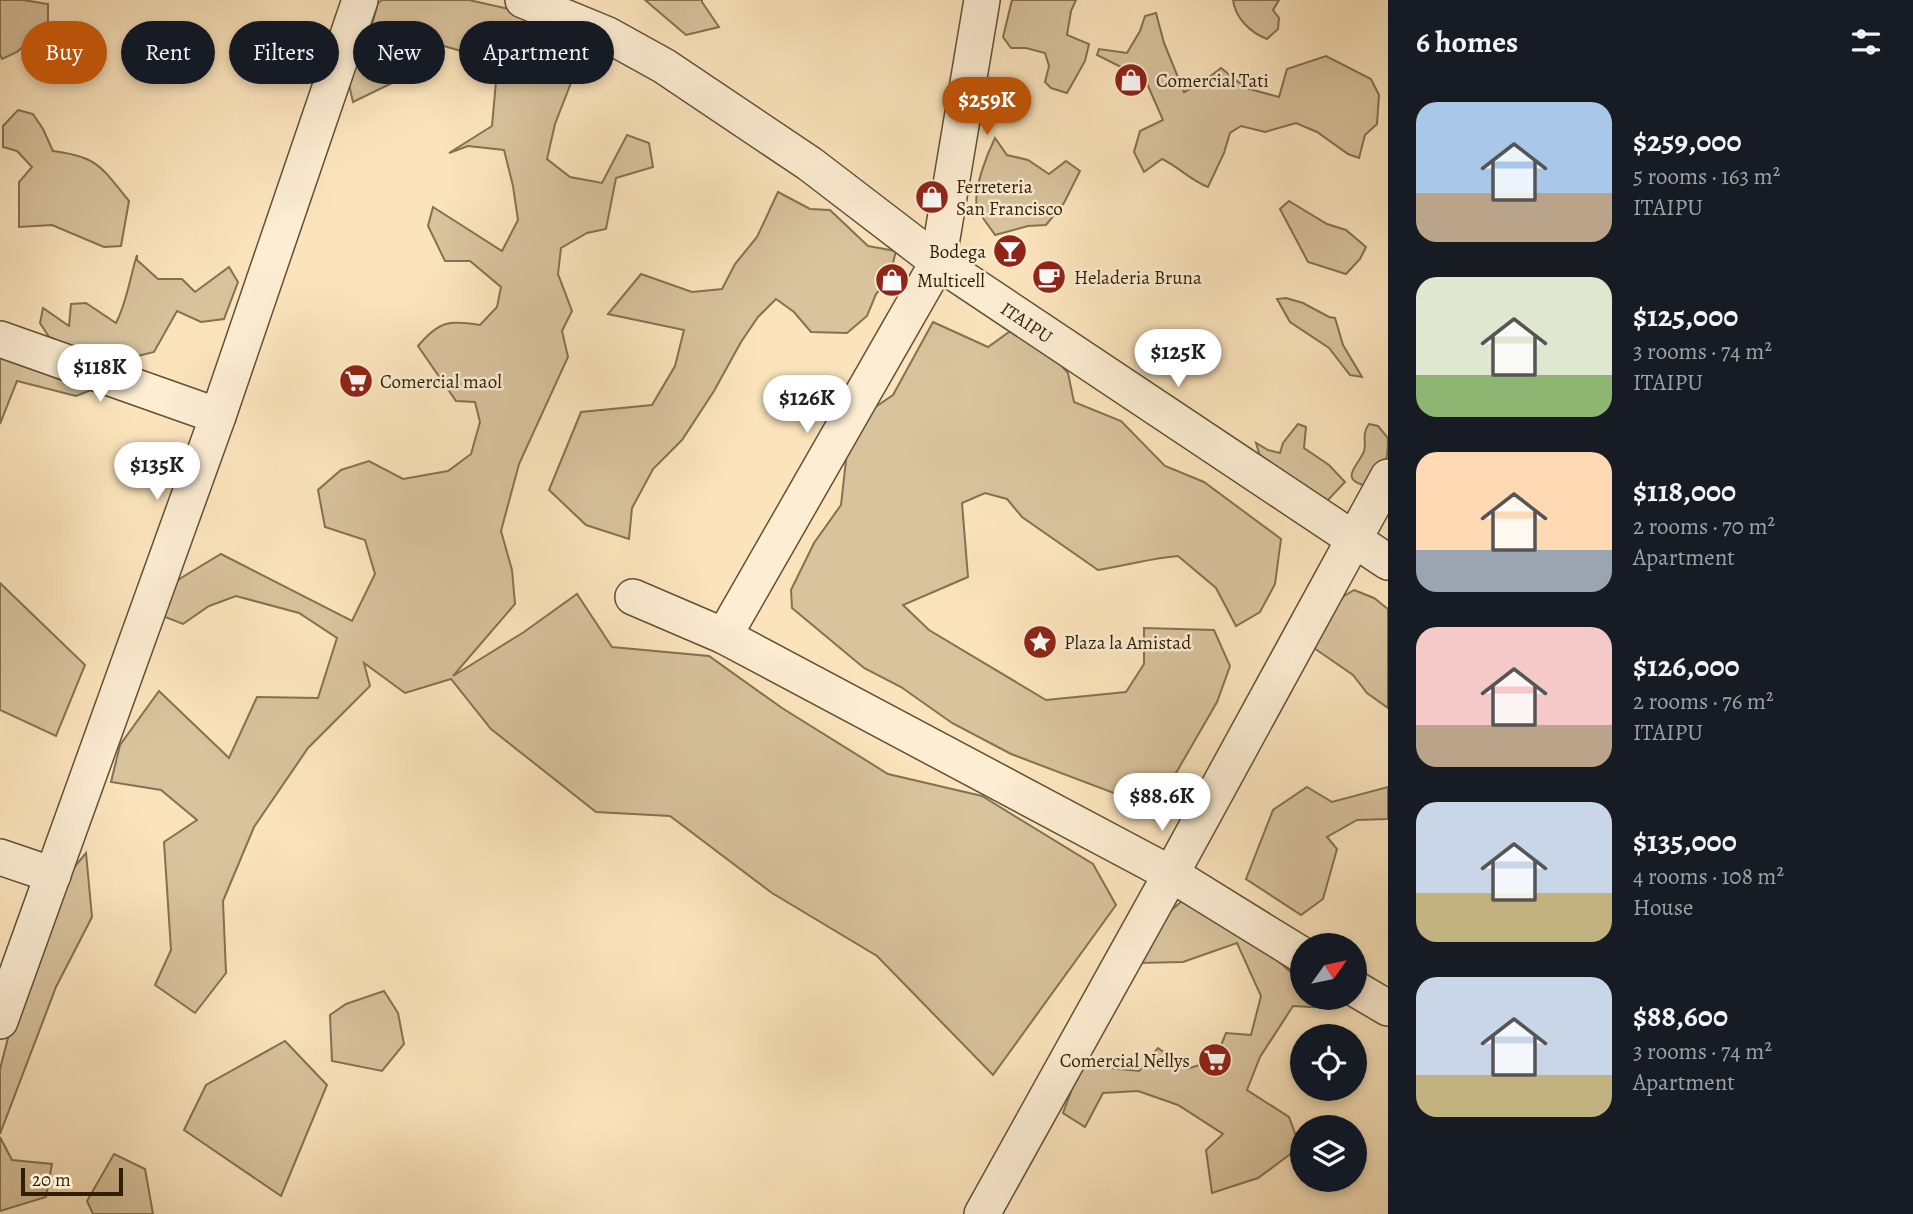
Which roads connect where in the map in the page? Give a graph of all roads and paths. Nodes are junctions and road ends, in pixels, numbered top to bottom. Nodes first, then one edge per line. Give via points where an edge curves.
1 (360, 0) edge
2 (523, 0) edge
3 (982, 0) edge
4 (938, 262) junction
5 (0, 339) edge
6 (218, 416) junction
7 (1388, 477) edge
8 (1354, 539) junction
9 (1388, 562) edge
10 (634, 597) dead end
11 (724, 636) junction
12 (0, 857) edge
13 (1171, 874) junction
14 (53, 875) junction
15 (1290, 948) edge
16 (1367, 996) edge
17 (1388, 1009) edge
18 (0, 1021) edge
19 (982, 1214) edge

1 - 6 street
2 - 4 street, ITAIPU via 608,35 664,66 810,164
3 - 4 street
4 - 8 street, ITAIPU
4 - 11 street
5 - 6 street
6 - 14 street
7 - 8 street
8 - 9 street, ITAIPU
8 - 13 street
10 - 11 street
11 - 13 street
12 - 14 street
13 - 15 street
13 - 19 street
14 - 18 street
16 - 17 street

